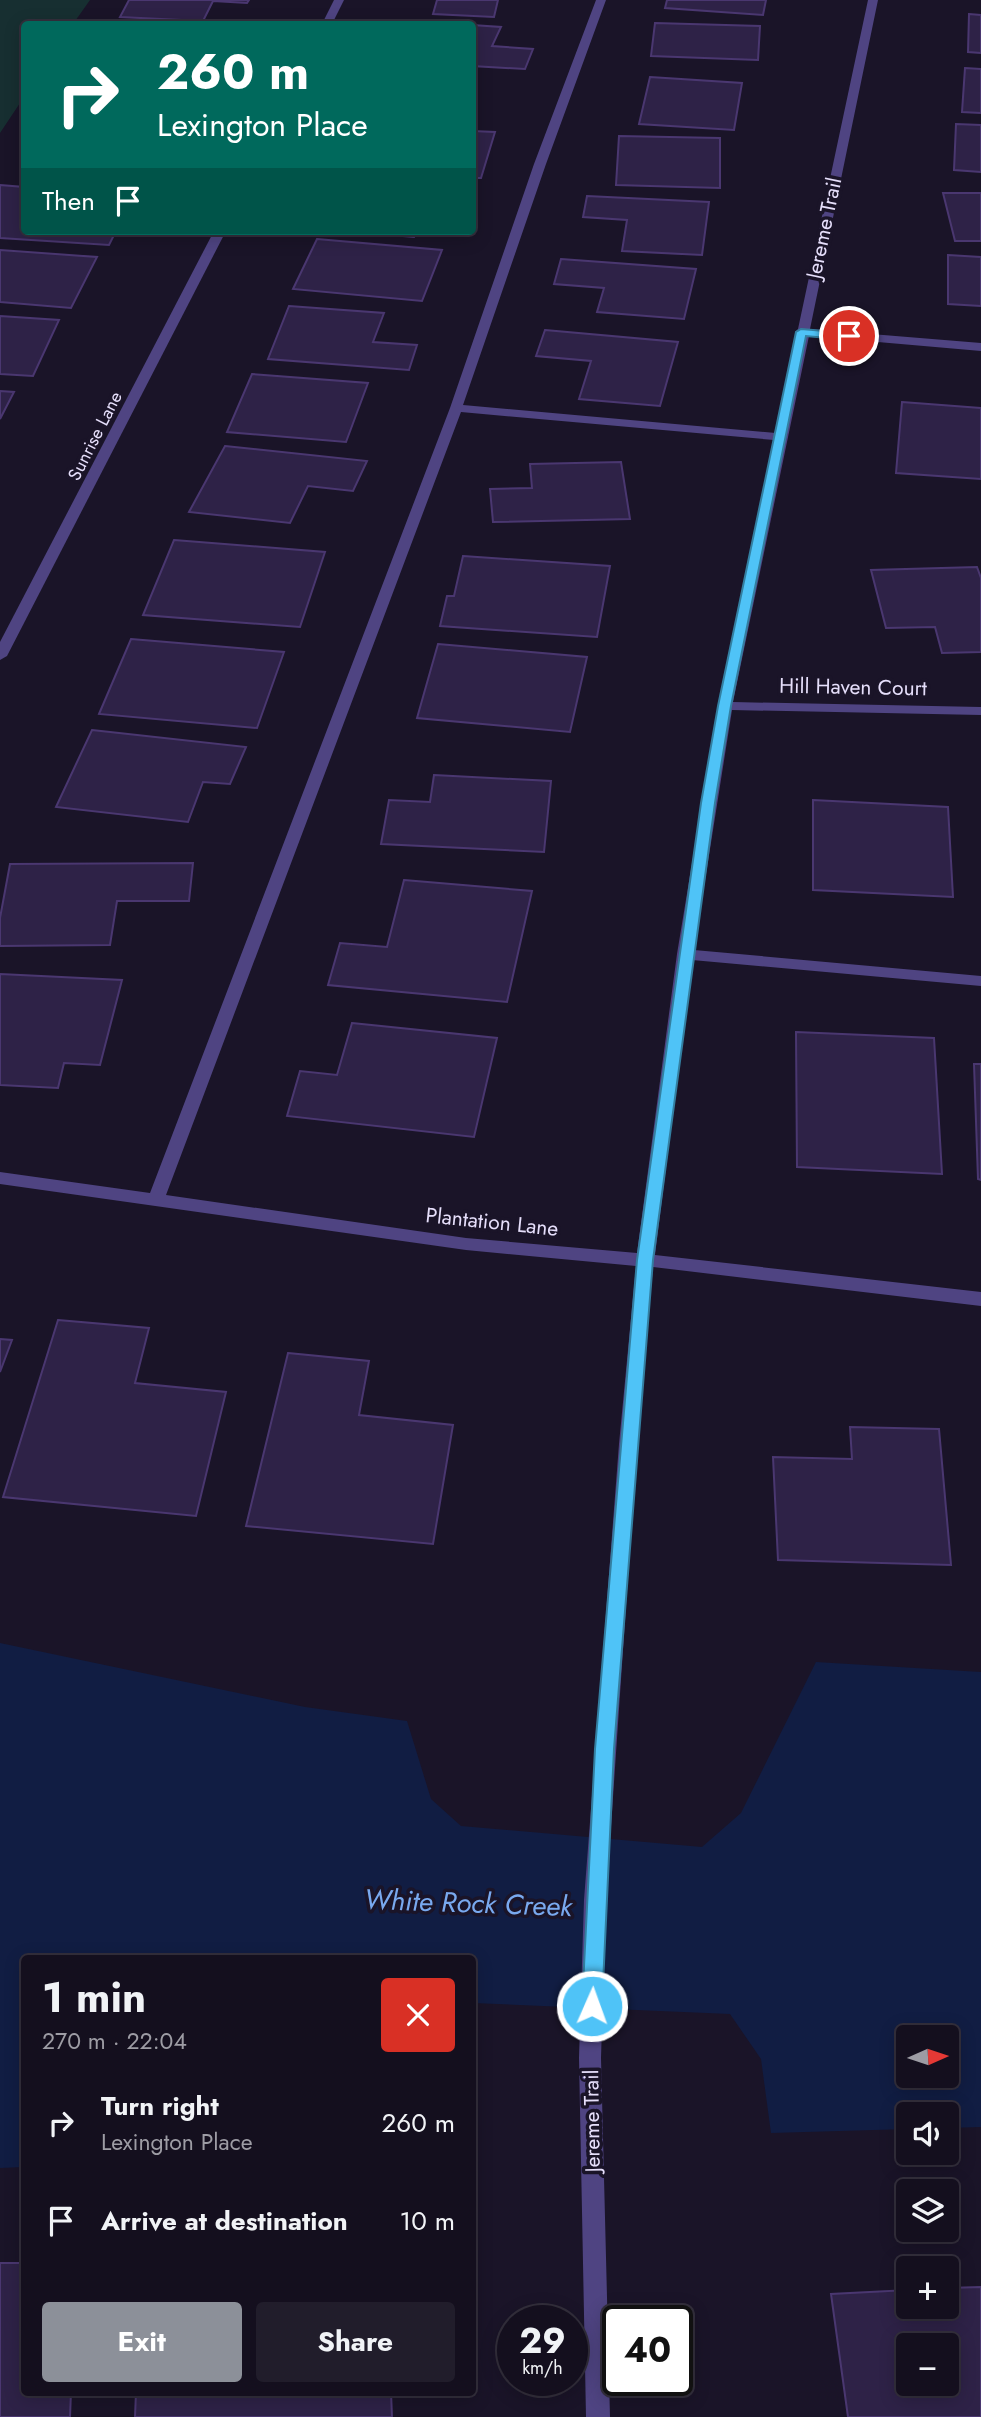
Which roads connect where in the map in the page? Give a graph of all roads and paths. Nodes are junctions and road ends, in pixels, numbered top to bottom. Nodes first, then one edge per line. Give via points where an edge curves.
1 (340, 0) edge
2 (601, 0) edge
3 (873, 0) edge
4 (329, 21) edge
5 (218, 235) edge
6 (801, 332) junction
7 (981, 346) edge
8 (456, 408) junction
9 (781, 437) junction
10 (0, 656) edge
11 (725, 706) junction
12 (981, 711) edge
13 (685, 954) junction
14 (981, 981) edge
15 (0, 1178) edge
16 (155, 1202) junction
17 (645, 1260) junction
18 (981, 1299) edge
19 (598, 2417) edge

1 - 4 street
2 - 8 street
3 - 6 street, Jereme Trail
5 - 10 street, Sunrise Lane
6 - 7 street
6 - 9 street, Jereme Trail
8 - 9 street
8 - 16 street
9 - 11 street, Jereme Trail
11 - 12 street, Hill Haven Court
11 - 13 street, Jereme Trail
13 - 14 street
13 - 17 street, Jereme Trail
15 - 16 street, Plantation Lane
16 - 17 street, Plantation Lane via 466,1244
17 - 18 street, Plantation Lane
17 - 19 street, Jereme Trail via 605,1749 590,2058

